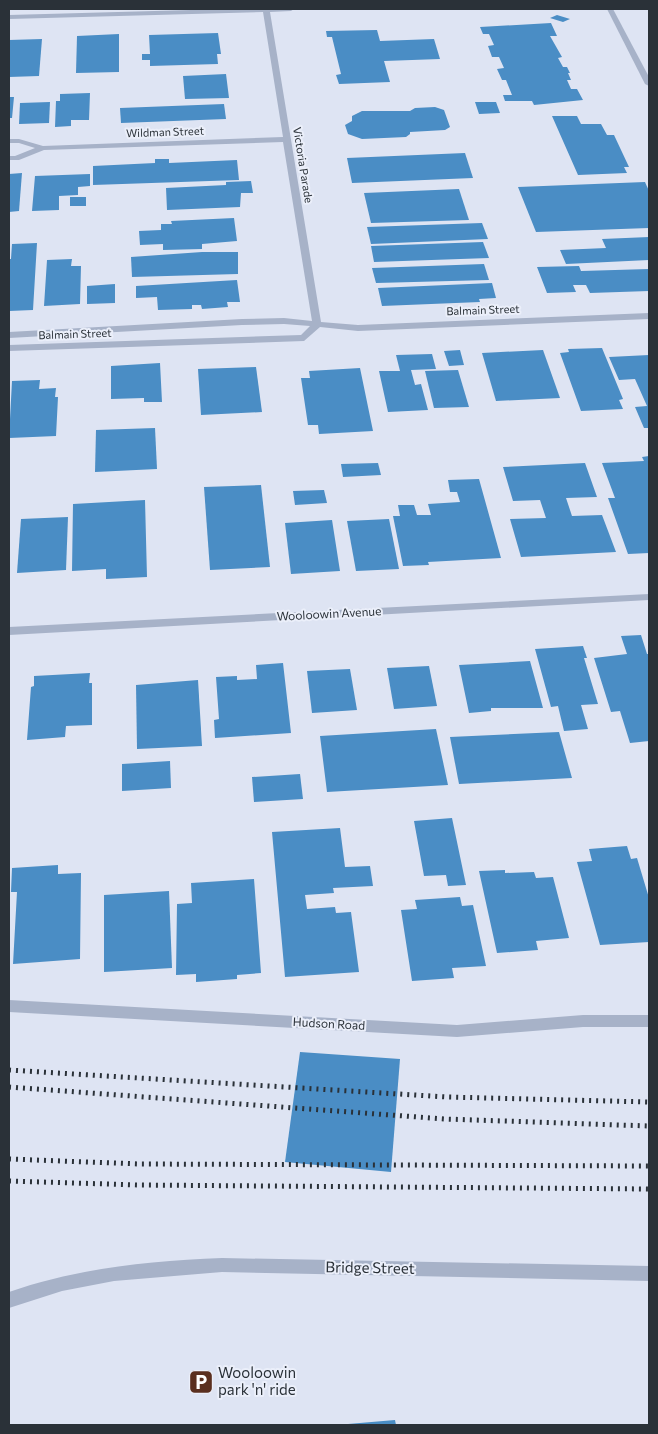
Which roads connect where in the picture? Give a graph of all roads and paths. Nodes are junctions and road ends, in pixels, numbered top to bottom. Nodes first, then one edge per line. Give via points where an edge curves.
1 (291, 9) edge
2 (610, 9) edge
3 (266, 10) edge
4 (144, 11) edge
5 (9, 17) edge
6 (649, 84) edge
7 (287, 139) junction
8 (9, 141) edge
9 (44, 148) junction
10 (9, 158) edge
11 (649, 316) edge
12 (317, 325) junction
13 (9, 335) edge
14 (9, 348) edge
15 (649, 597) edge
16 (9, 630) edge
17 (9, 1006) edge
18 (649, 1022) edge
19 (649, 1274) edge
20 (9, 1300) edge

1 - 3 street
2 - 6 street
3 - 4 street
3 - 7 street, Victoria Parade
4 - 5 street
7 - 9 street, Wildman Street
7 - 12 street, Victoria Parade
8 - 9 street, Wildman Street
9 - 10 street, Wildman Street
11 - 12 street, Balmain Street via 358,328
12 - 13 street, Balmain Street via 284,321 242,322
12 - 14 street, Balmain Street via 304,338
15 - 16 street, Wooloowin Avenue
17 - 18 street, Hudson Road via 457,1031 582,1021
19 - 20 street, Bridge Street via 222,1265 160,1267 92,1275 46,1286

